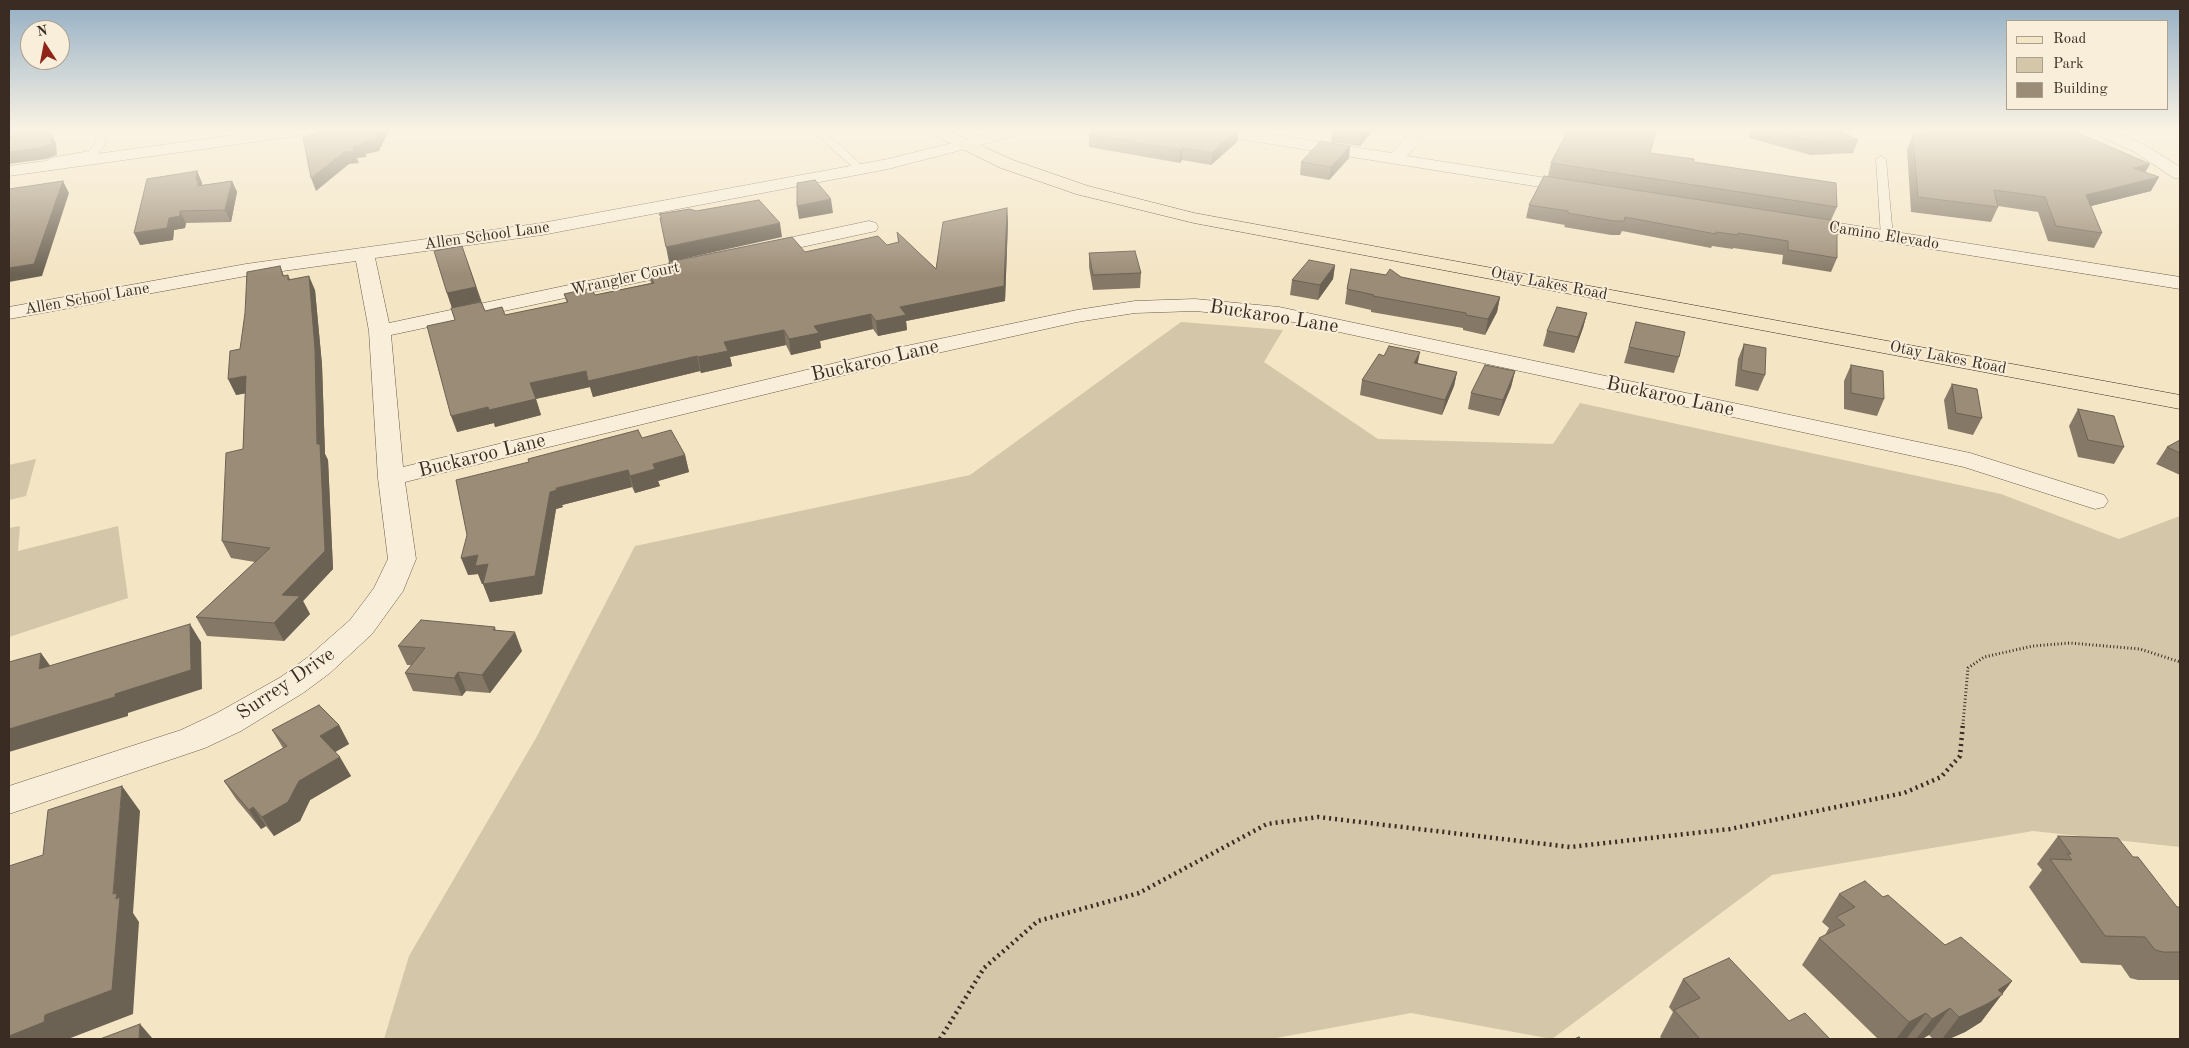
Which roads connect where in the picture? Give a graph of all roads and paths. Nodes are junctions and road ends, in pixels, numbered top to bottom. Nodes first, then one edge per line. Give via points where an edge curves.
1 (819, 177) edge
2 (1044, 177) edge
3 (1509, 177) edge
4 (1882, 177) edge
5 (1591, 190) edge
6 (1784, 220) edge
7 (869, 227) dead end
8 (1887, 237) junction
9 (364, 254) junction
10 (2180, 283) edge
11 (9, 313) edge
12 (380, 331) junction
13 (2180, 402) edge
14 (391, 478) junction
15 (2095, 501) dead end
16 (2180, 662) edge
17 (9, 800) edge
18 (940, 1039) edge

1 - 9 street, Allen School Lane via 542,229
2 - 13 main road, Otay Lakes Road via 1082,190 1194,218
3 - 5 street
4 - 8 lane
6 - 8 street, Camino Elevado
7 - 12 street, Wrangler Court
8 - 10 street, Camino Elevado
9 - 11 street, Allen School Lane via 246,270
9 - 12 street, Surrey Drive
12 - 14 street, Surrey Drive
14 - 15 street, Buckaroo Lane via 896,355 1077,316 1135,307 1196,305 1279,313 1960,458
14 - 17 street, Surrey Drive via 402,559 377,609 342,646 292,685 229,722 192,739
16 - 18 path via 2140,649 2070,643 2033,646 1984,657 1968,668 1960,756 1941,777 1904,793 1730,828 1570,847 1318,817 1267,824 1139,893 1038,920 984,968

